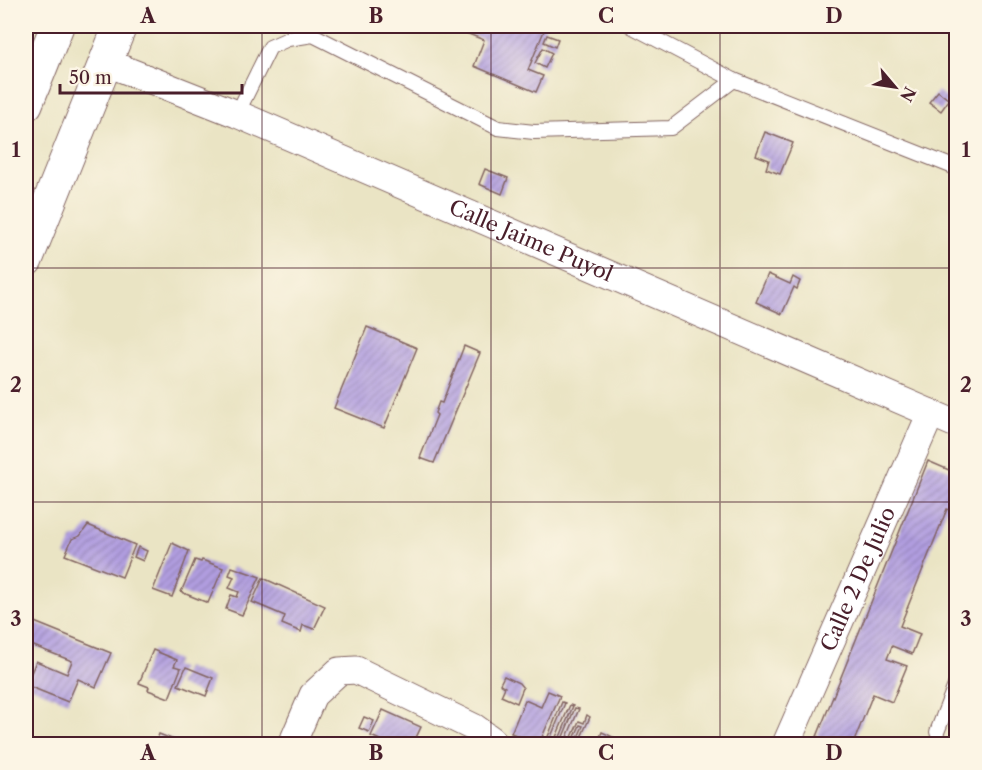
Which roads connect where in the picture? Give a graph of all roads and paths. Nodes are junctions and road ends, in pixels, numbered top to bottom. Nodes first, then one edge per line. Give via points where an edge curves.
1 (57, 26) edge
2 (120, 26) edge
3 (631, 26) edge
4 (105, 62) junction
5 (734, 80) junction
6 (26, 104) edge
7 (237, 114) junction
8 (957, 168) edge
9 (26, 260) edge
10 (931, 413) junction
11 (957, 424) edge
12 (957, 683) edge
13 (937, 732) dead end
14 (292, 744) edge
15 (494, 744) edge
16 (786, 744) edge

1 - 6 main road
2 - 4 main road
3 - 5 lane
4 - 7 street, Calle Jaime Puyol
4 - 9 main road
5 - 7 lane via 671,128 534,132 498,128 313,35 270,47
5 - 8 lane
7 - 10 street, Calle Jaime Puyol
10 - 11 street, Calle Jaime Puyol
10 - 16 street, Calle 2 De Julio
12 - 13 lane
14 - 15 street via 313,695 339,671 356,670 475,728

